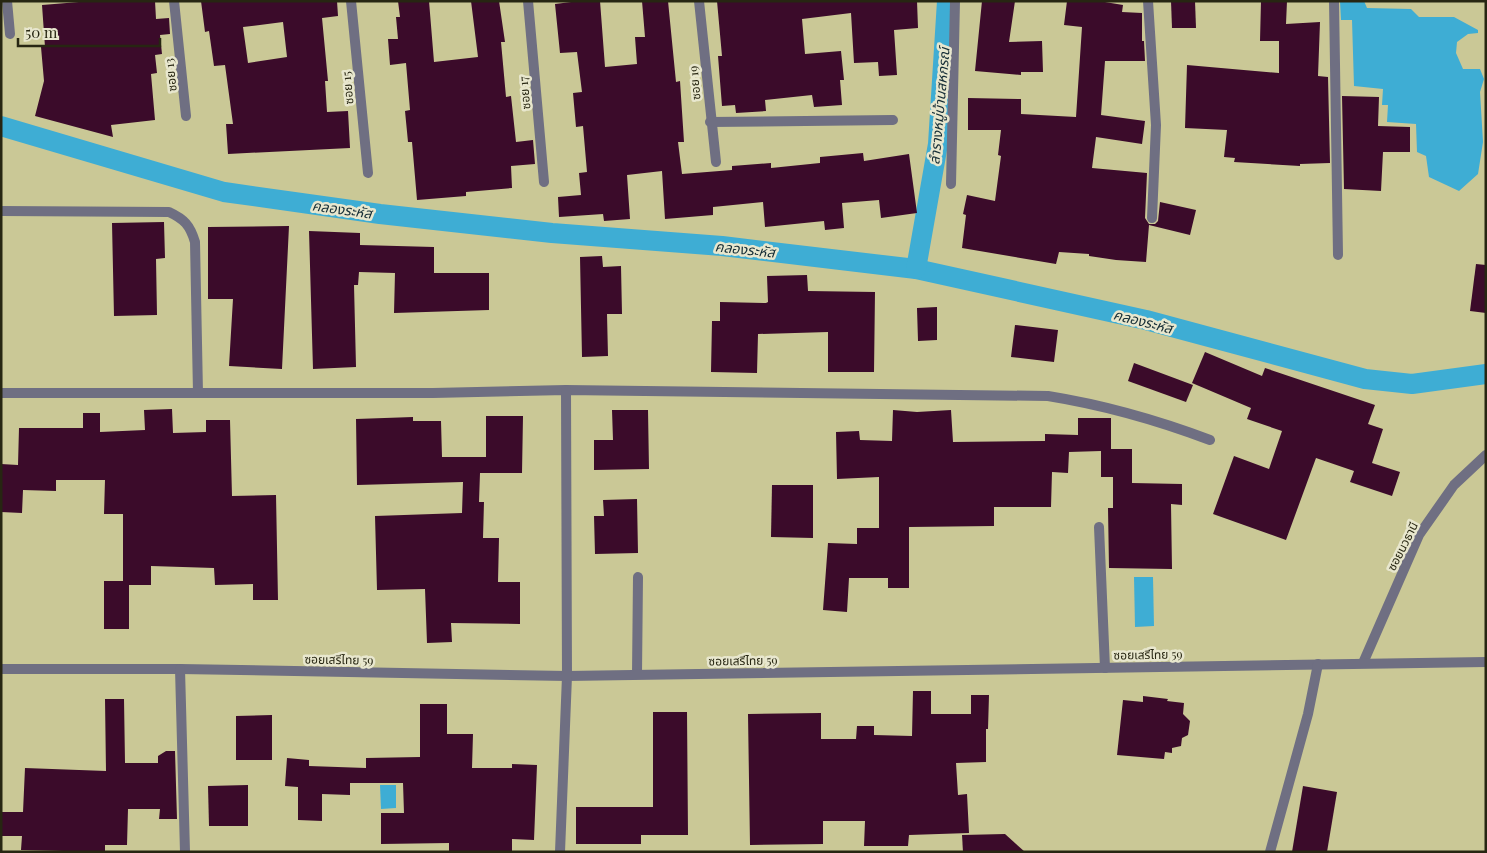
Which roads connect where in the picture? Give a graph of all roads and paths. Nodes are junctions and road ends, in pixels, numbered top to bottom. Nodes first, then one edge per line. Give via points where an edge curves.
1 (6, 1) edge
2 (174, 1) edge
3 (351, 1) edge
4 (528, 1) edge
5 (699, 1) edge
6 (955, 1) edge
7 (1148, 1) edge
8 (1334, 1) edge
9 (10, 34) dead end
10 (186, 116) dead end
11 (893, 120) dead end
12 (710, 122) junction
13 (716, 162) dead end
14 (368, 173) dead end
15 (544, 182) dead end
16 (951, 184) dead end
17 (1, 211) edge
18 (1152, 218) dead end
19 (1338, 255) dead end
20 (566, 390) junction
21 (198, 393) junction
22 (1, 394) edge
23 (1210, 440) dead end
24 (1486, 455) edge
25 (1099, 527) dead end
26 (638, 577) dead end
27 (1486, 662) edge
28 (1363, 663) junction
29 (1318, 664) junction
30 (1105, 668) junction
31 (1, 669) edge
32 (180, 669) junction
33 (637, 674) junction
34 (567, 676) junction
35 (185, 852) edge
36 (560, 852) edge
37 (1270, 852) edge

1 - 9 street
2 - 10 street, ซอย 13
3 - 14 street, ซอย 15
4 - 15 street, ซอย 17
5 - 12 street, ซอย 19
6 - 16 street
7 - 18 street via 1156,124
8 - 19 street
11 - 12 street
12 - 13 street, ซอย 19
17 - 21 street via 169,212 184,219 195,242
20 - 21 street
20 - 23 street via 1048,396 1160,422
20 - 34 street
21 - 22 street
24 - 28 street, ซอยนวธานี via 1454,485 1419,535
25 - 30 street
26 - 33 street
27 - 28 street, ซอยเสรีไทย 59
28 - 29 street, ซอยเสรีไทย 59
29 - 30 street, ซอยเสรีไทย 59
29 - 37 street via 1308,714
30 - 33 street, ซอยเสรีไทย 59
31 - 32 street, ซอยเสรีไทย 59
32 - 34 street, ซอยเสรีไทย 59
32 - 35 street
33 - 34 street, ซอยเสรีไทย 59
34 - 36 street

